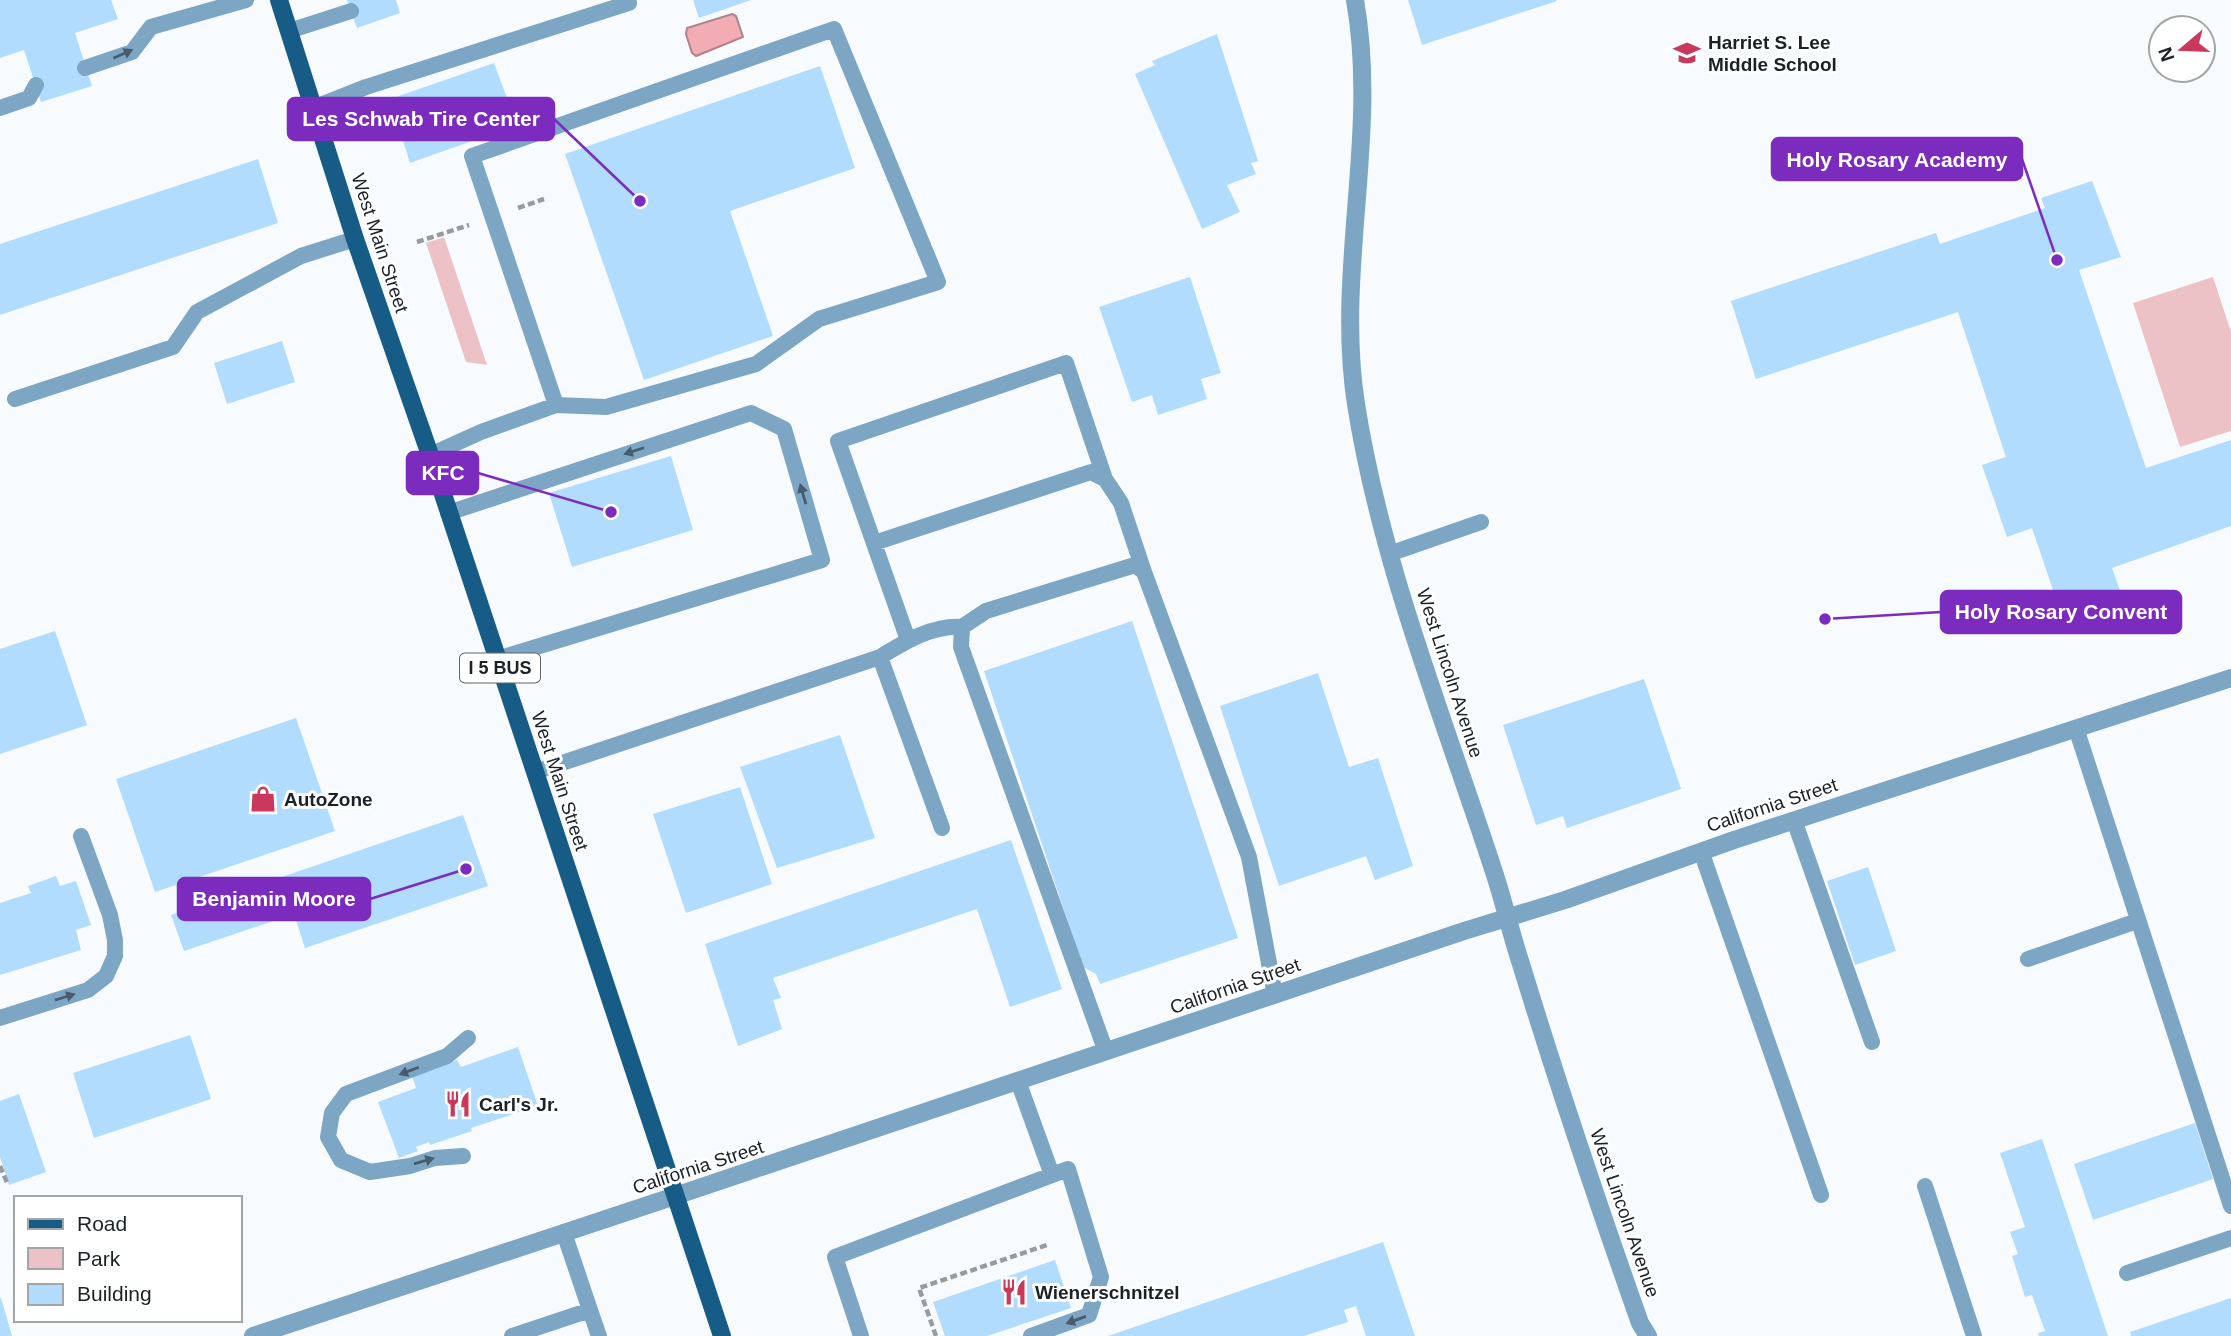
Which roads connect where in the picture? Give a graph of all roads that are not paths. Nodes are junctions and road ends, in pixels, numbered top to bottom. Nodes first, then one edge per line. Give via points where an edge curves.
1 (246, 0) edge
2 (279, 0) edge
3 (628, 0) edge
4 (1354, 0) edge
5 (351, 10) dead end
6 (289, 31) junction
7 (85, 68) dead end
8 (36, 85) dead end
9 (0, 108) edge
10 (313, 108) junction
11 (355, 239) junction
12 (15, 399) dead end
13 (556, 405) junction
14 (430, 455) junction
15 (1105, 479) junction
16 (448, 513) junction
17 (1481, 522) dead end
18 (874, 543) junction
19 (1388, 554) junction
20 (1144, 572) junction
21 (962, 627) junction
22 (908, 640) junction
23 (880, 657) junction
24 (497, 659) junction
25 (2231, 678) edge
26 (2076, 728) junction
27 (535, 772) junction
28 (1794, 820) junction
29 (942, 828) dead end
30 (81, 836) dead end
31 (1701, 851) junction
32 (1507, 918) junction
33 (2137, 921) junction
34 (2028, 960) dead end
35 (1275, 995) junction
36 (0, 1017) edge
37 (467, 1038) dead end
38 (1872, 1042) dead end
39 (1106, 1052) junction
40 (1018, 1081) junction
41 (463, 1156) dead end
42 (1052, 1175) junction
43 (1925, 1186) dead end
44 (1821, 1195) dead end
45 (675, 1196) junction
46 (2231, 1206) edge
47 (564, 1233) junction
48 (2231, 1238) edge
49 (2127, 1273) dead end
50 (590, 1310) junction
51 (253, 1336) edge
52 (512, 1336) edge
53 (599, 1336) edge
54 (722, 1336) edge
55 (861, 1336) edge
56 (1031, 1336) edge
57 (1648, 1336) edge
58 (1974, 1336) edge

7 -> 1 lane via 132,52 151,27
2 - 6 main road, West Main Street / I 5 BUS
3 - 10 lane
4 - 19 street, West Lincoln Avenue via 1363,62 1351,317 1355,398
5 - 6 lane
6 - 10 main road, West Main Street / I 5 BUS
8 - 9 lane via 29,98
10 - 11 main road, West Main Street / I 5 BUS
11 - 12 lane via 301,257 198,312 173,347
11 - 14 main road, West Main Street / I 5 BUS
13 - 13 lane via 472,156 834,29 938,282 819,319 756,364 606,407
13 - 14 lane
14 - 16 main road, West Main Street / I 5 BUS
15 - 18 lane via 1091,472
15 - 18 lane via 1066,363 838,441
15 - 20 lane via 1121,503
16 - 24 main road, West Main Street / I 5 BUS
24 -> 16 lane via 822,560 783,429 751,413
17 - 19 lane
18 - 22 lane
19 - 32 street, West Lincoln Avenue
20 - 21 lane via 1135,565 986,611
20 - 35 lane via 1249,857
21 - 22 lane via 948,626
21 - 39 lane via 966,665
22 - 23 lane
23 - 27 lane
23 - 29 lane
24 - 27 main road, West Main Street / I 5 BUS
25 - 26 street, California Street
26 - 28 street, California Street
26 - 33 lane
27 - 45 main road, West Main Street / I 5 BUS
28 - 31 street, California Street
28 - 38 lane
36 -> 30 lane via 88,990 106,976 115,956 110,915
31 - 32 street, California Street
31 - 44 lane
32 - 35 street, California Street
32 - 57 street, West Lincoln Avenue via 1600,1208
33 - 34 lane
33 - 46 lane
35 - 39 street, California Street
37 -> 41 lane via 447,1056 346,1094 332,1113 328,1137 341,1160 370,1172
39 - 40 street, California Street
40 - 42 lane
40 - 45 street, California Street
42 - 55 lane via 835,1257
42 -> 56 lane via 1068,1169 1101,1277 1089,1315
43 - 58 lane
45 - 47 street, California Street
45 - 54 main road, West Main Street / I 5 BUS
47 - 50 lane
47 - 51 street, California Street
48 - 49 lane
50 - 52 lane
50 - 53 lane

